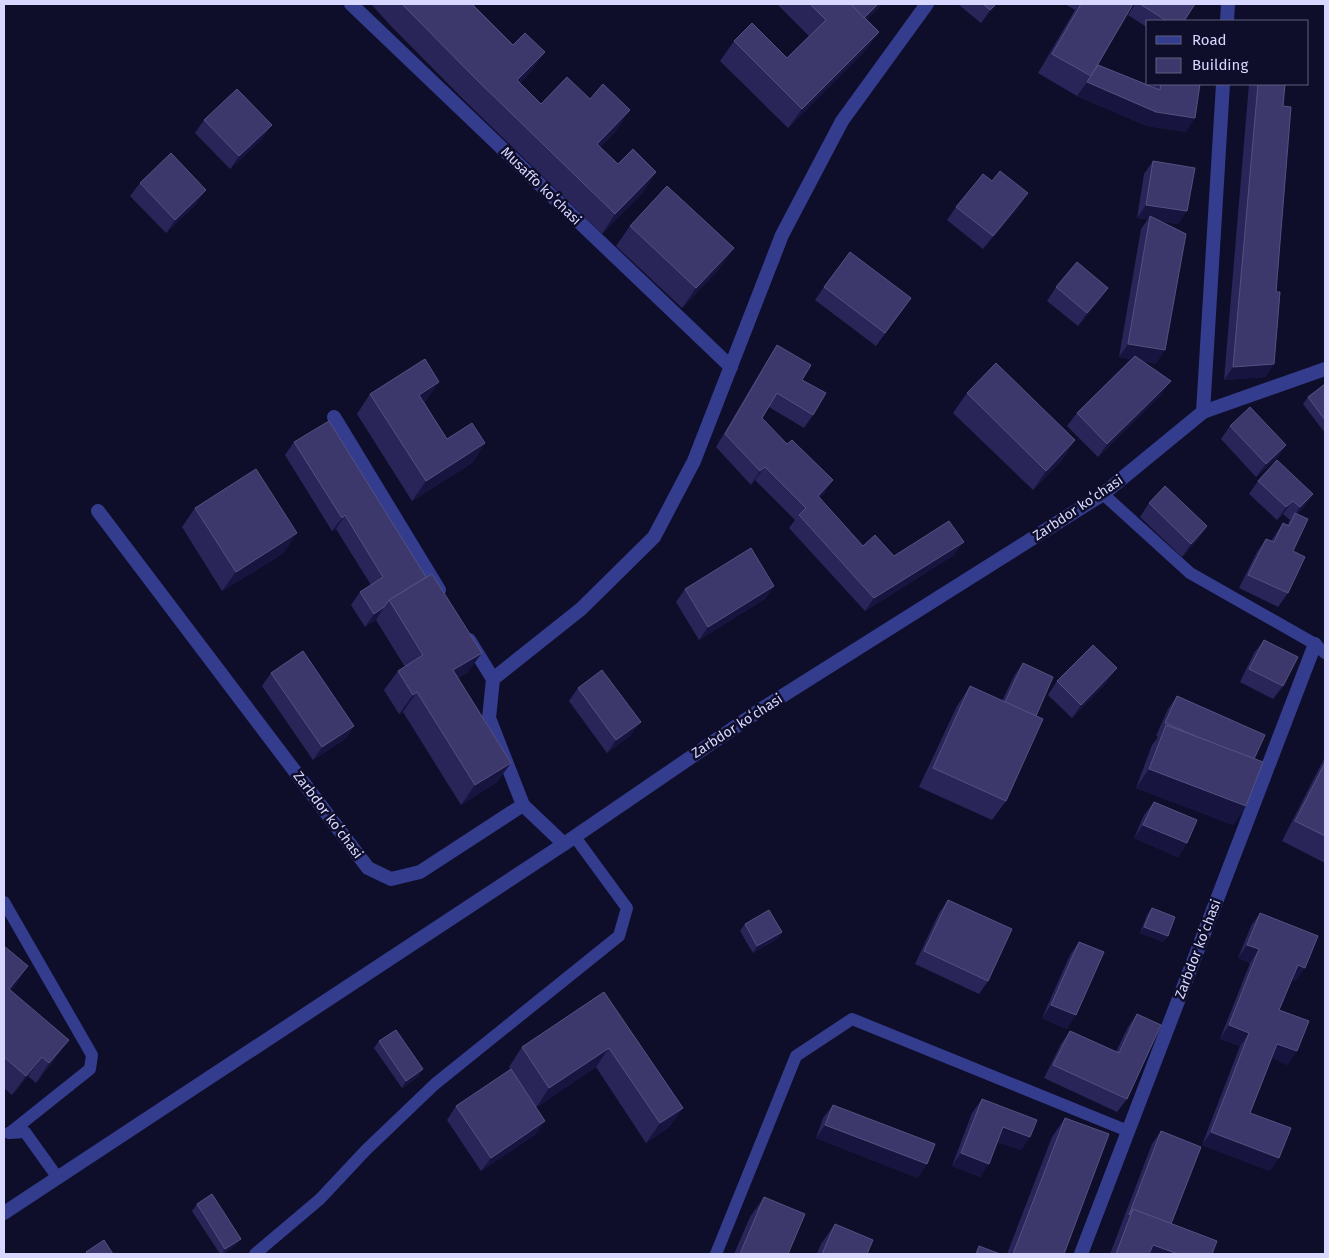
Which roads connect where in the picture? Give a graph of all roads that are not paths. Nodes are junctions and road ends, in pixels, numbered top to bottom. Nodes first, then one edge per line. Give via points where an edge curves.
1 (351, 4) edge
2 (927, 4) edge
3 (1228, 4) edge
4 (1227, 20) edge
5 (1223, 85) edge
6 (731, 367) junction
7 (1325, 368) edge
8 (1203, 412) junction
9 (334, 417) dead end
10 (1103, 494) junction
11 (98, 511) dead end
12 (447, 603) edge
13 (462, 628) edge
14 (1320, 649) edge
15 (493, 678) junction
16 (523, 805) junction
17 (570, 840) junction
18 (4, 902) edge
19 (1128, 1131) junction
20 (7, 1134) edge
21 (58, 1178) junction
22 (4, 1213) edge
23 (255, 1254) edge
24 (716, 1254) edge
25 (1081, 1254) edge

1 - 6 street, Musaffo koʻchasi
2 - 6 street via 842,121 782,235
3 - 4 street
5 - 8 street
6 - 15 street via 694,460 654,537 581,609
7 - 8 street, Zarbdor koʻchasi
8 - 10 street, Zarbdor koʻchasi
9 - 12 street
10 - 14 lane via 1190,573
10 - 17 street, Zarbdor koʻchasi via 756,712
11 - 16 street, Zarbdor koʻchasi via 368,868 391,879 420,872
13 - 15 street
14 - 19 street, Zarbdor koʻchasi
15 - 16 street via 489,718
16 - 17 street
17 - 21 street, Zarbdor koʻchasi
17 - 23 lane via 627,908 620,936 435,1084 320,1199
18 - 20 lane via 92,1055 90,1069
19 - 24 lane via 852,1019 796,1056
19 - 25 street, Zarbdor koʻchasi
20 - 21 lane via 25,1132
21 - 22 street, Zarbdor koʻchasi

